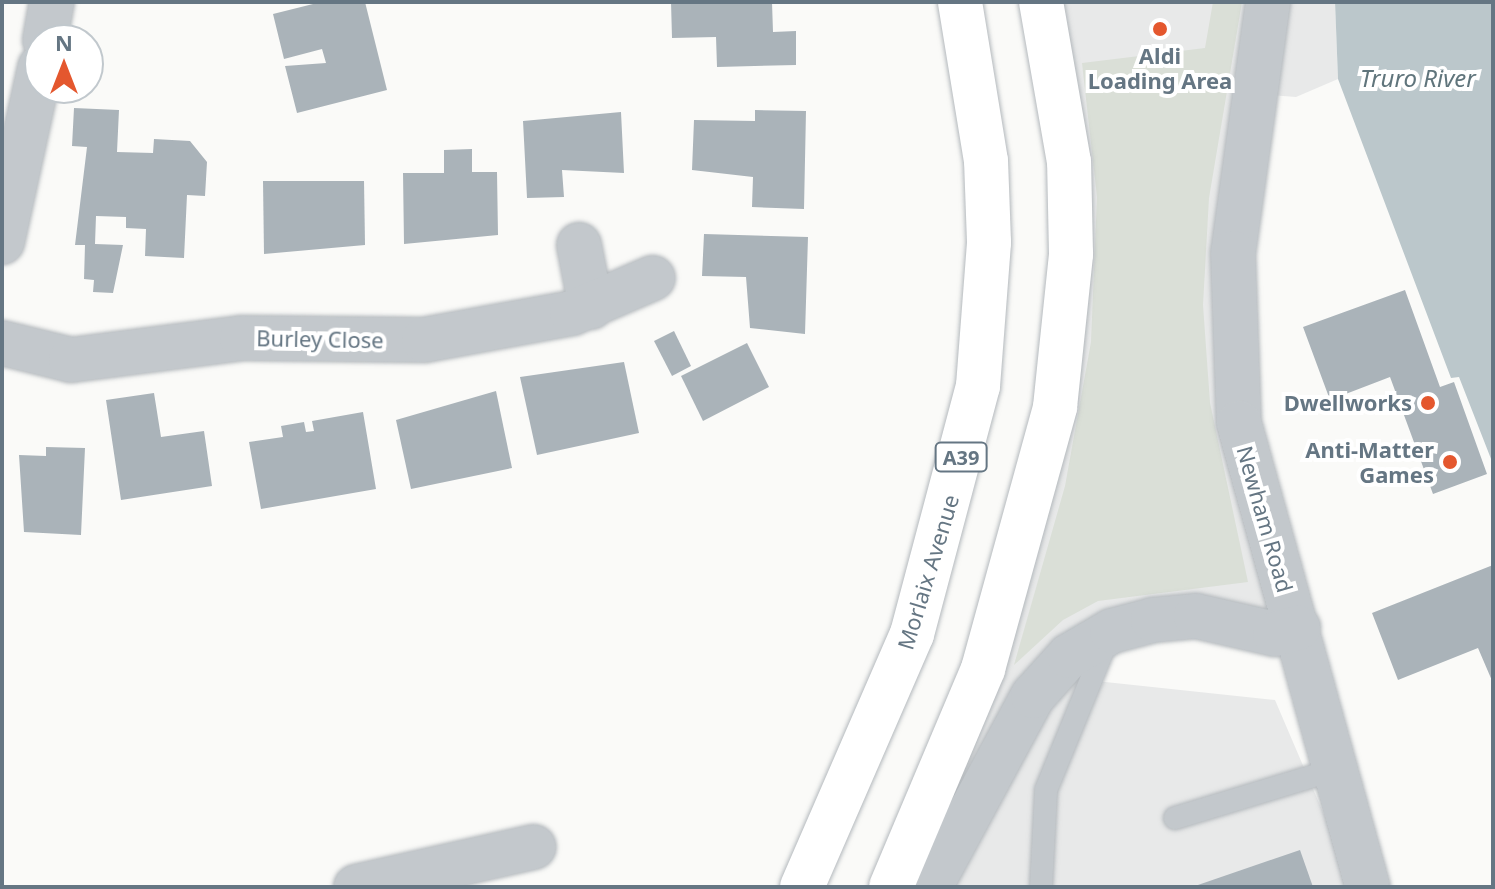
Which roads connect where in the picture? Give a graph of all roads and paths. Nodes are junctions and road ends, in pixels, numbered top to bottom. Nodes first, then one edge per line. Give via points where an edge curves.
1 (52, 2) edge
2 (960, 2) edge
3 (1041, 2) edge
4 (1268, 2) edge
5 (48, 24) edge
6 (32, 104) edge
7 (2, 242) edge
8 (579, 245) dead end
9 (653, 278) dead end
10 (591, 307) junction
11 (2, 343) edge
12 (1298, 628) junction
13 (1112, 631) junction
14 (1330, 771) junction
15 (1175, 818) dead end
16 (534, 847) dead end
17 (356, 887) edge
18 (802, 887) edge
19 (891, 887) edge
20 (930, 887) edge
21 (1041, 887) edge
22 (1368, 887) edge

1 - 5 street
2 - 18 highway, Morlaix Avenue / A39 via 986,161 989,242 978,386 912,634
3 - 19 highway via 1069,162 1071,254 1055,407 983,669
4 - 12 street, Newham Road via 1233,253 1233,364 1254,496
6 - 7 street
8 - 10 street
9 - 10 street, Burley Close
10 - 11 street, Burley Close via 424,340 242,338 71,360
12 - 13 street via 1275,634 1196,616
12 - 14 street, Newham Road
13 - 20 street via 1069,656 1033,696
13 - 21 lane via 1068,723 1046,790
14 - 15 lane
14 - 22 street, Newham Road
16 - 17 street

